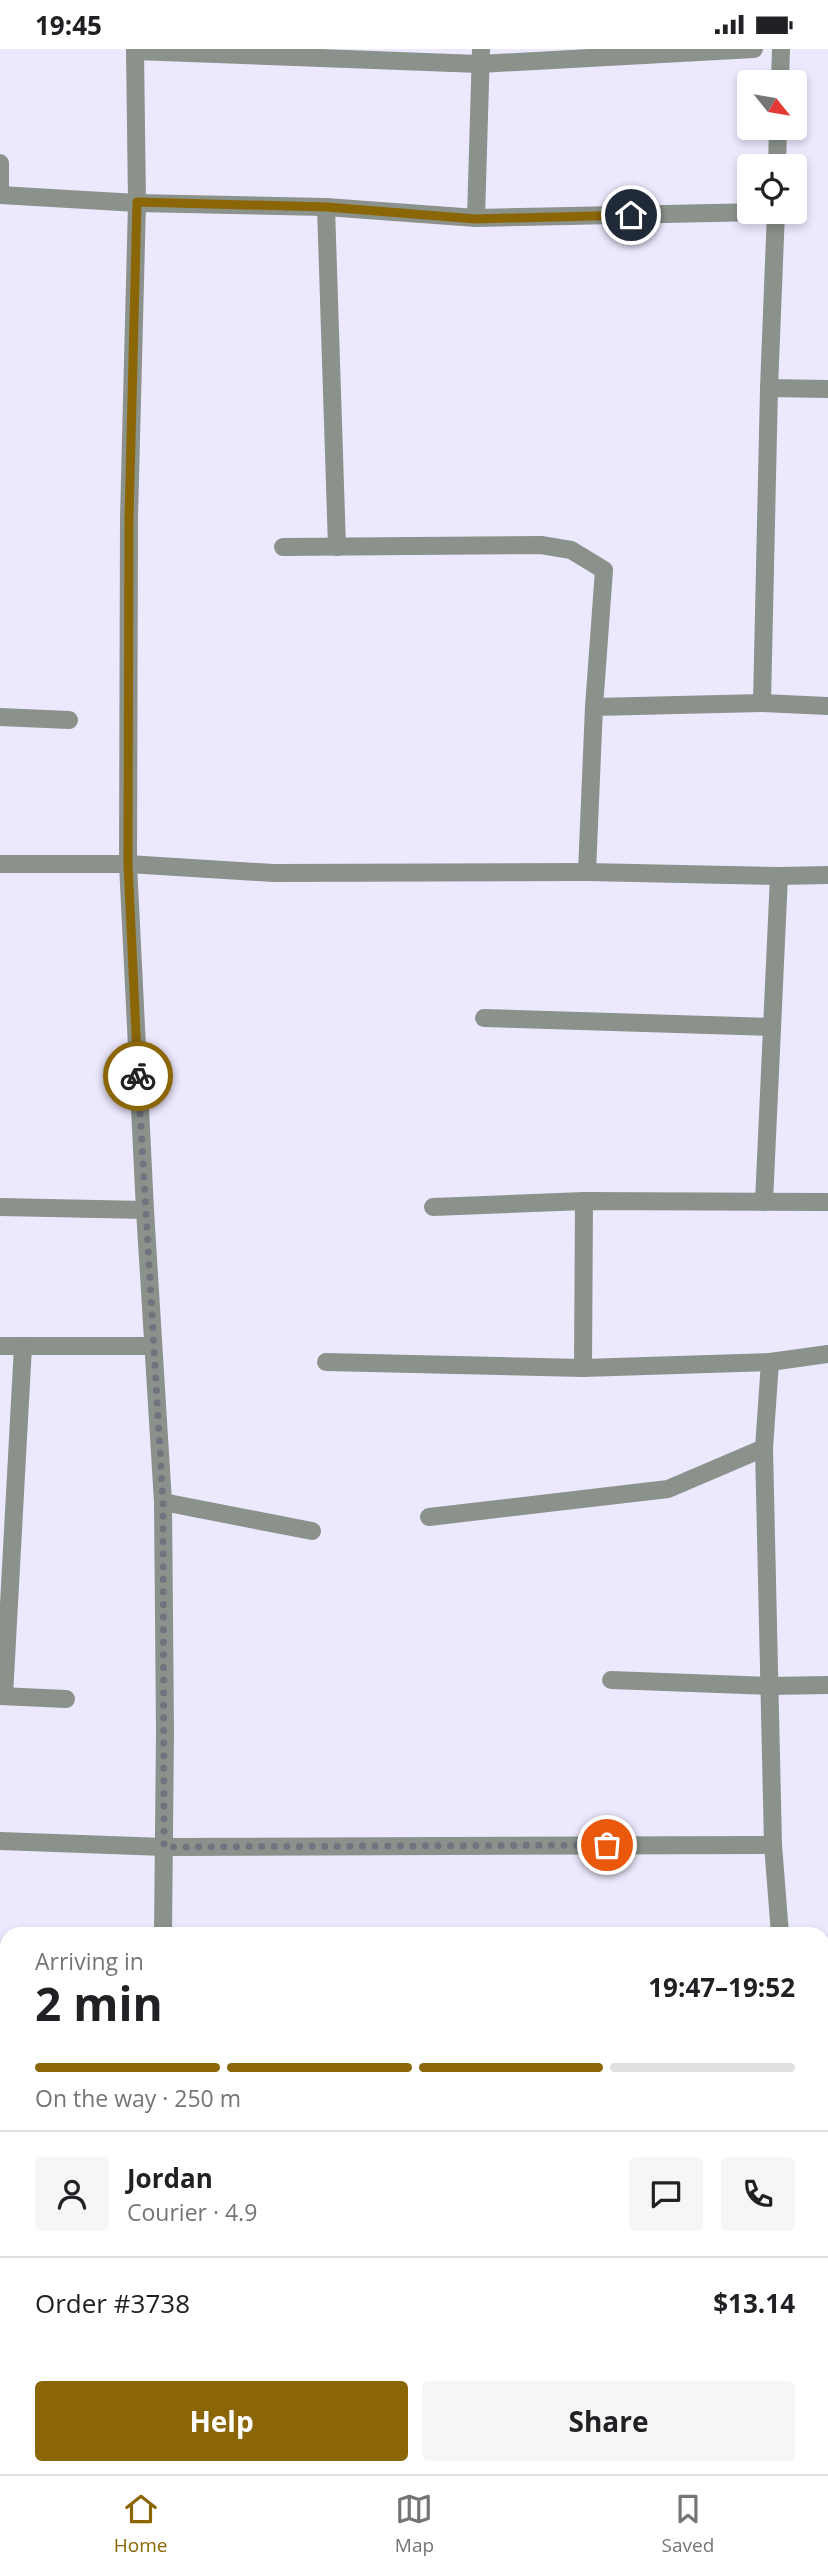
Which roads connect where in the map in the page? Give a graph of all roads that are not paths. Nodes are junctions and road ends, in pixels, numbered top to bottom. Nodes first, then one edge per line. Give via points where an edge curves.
1 (754, 49) edge
2 (781, 49) edge
3 (135, 50) edge
4 (480, 56) edge
5 (780, 70) edge
6 (0, 163) edge
7 (0, 195) edge
8 (137, 202) junction
9 (326, 207) junction
10 (737, 213) edge
11 (476, 219) junction
12 (775, 224) edge
13 (769, 389) junction
14 (828, 389) edge
15 (283, 547) dead end
16 (337, 547) junction
17 (762, 703) junction
18 (828, 706) edge
19 (594, 708) junction
20 (0, 717) edge
21 (69, 720) dead end
22 (128, 864) junction
23 (0, 865) edge
24 (587, 872) junction
25 (828, 875) edge
26 (779, 876) junction
27 (484, 1018) dead end
28 (772, 1027) junction
29 (584, 1201) junction
30 (764, 1202) junction
31 (828, 1202) edge
32 (0, 1207) edge
33 (433, 1207) dead end
34 (145, 1210) junction
35 (0, 1346) edge
36 (23, 1346) junction
37 (153, 1346) junction
38 (828, 1354) edge
39 (770, 1361) junction
40 (326, 1362) dead end
41 (583, 1368) junction
42 (764, 1448) junction
43 (163, 1502) junction
44 (429, 1517) dead end
45 (312, 1531) dead end
46 (611, 1680) dead end
47 (828, 1685) edge
48 (769, 1686) junction
49 (2, 1696) edge
50 (66, 1699) dead end
51 (0, 1841) edge
52 (772, 1845) junction
53 (164, 1847) junction
54 (163, 1927) edge
55 (779, 1927) edge

1 - 4 street
2 - 5 street
3 - 4 street
3 - 8 street
4 - 11 street
6 - 7 street
7 - 8 street
8 - 9 street
8 - 22 street via 129,518
9 - 11 street
9 - 16 street
10 - 11 street
12 - 13 street
13 - 14 street
13 - 17 street
15 - 16 street
16 - 19 street via 541,545 571,550 604,570
17 - 18 street
17 - 19 street
19 - 24 street
20 - 21 street
22 - 23 street
22 - 24 street via 273,873
22 - 34 street
24 - 26 street
25 - 26 street
26 - 28 street
27 - 28 street
28 - 30 street
29 - 30 street
29 - 33 street
29 - 41 street
30 - 31 street
32 - 34 street
34 - 37 street
35 - 36 street
36 - 37 street
36 - 49 street
37 - 43 street
38 - 39 street
39 - 41 street
39 - 42 street
40 - 41 street
42 - 44 street via 668,1489
42 - 48 street
43 - 45 street
43 - 53 street
46 - 48 street
47 - 48 street
48 - 52 street
49 - 50 street
51 - 53 street
52 - 53 street
52 - 55 street
53 - 54 street

